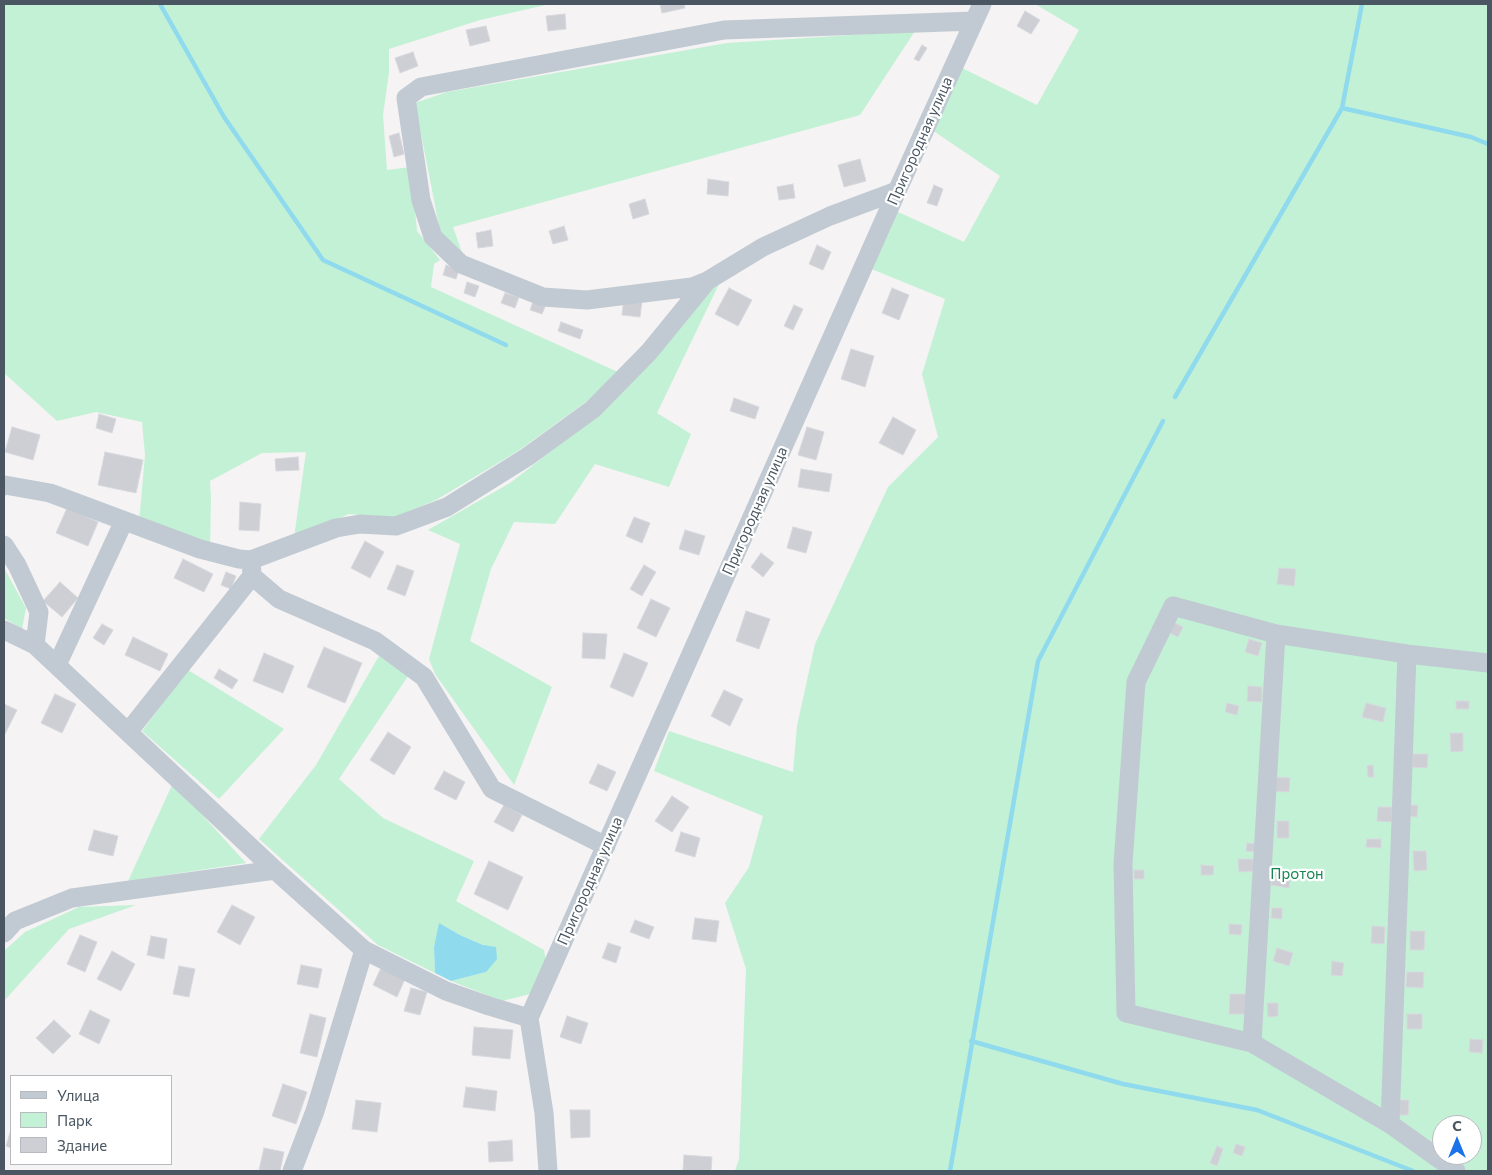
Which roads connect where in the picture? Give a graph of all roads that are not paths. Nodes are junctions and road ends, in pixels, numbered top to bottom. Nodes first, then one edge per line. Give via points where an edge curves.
1 (982, 4) edge
2 (974, 21) junction
3 (897, 191) junction
4 (707, 281) junction
5 (4, 486) edge
6 (124, 521) junction
7 (4, 545) edge
8 (251, 568) junction
9 (4, 630) edge
10 (1276, 634) junction
11 (35, 645) junction
12 (1407, 654) junction
13 (1488, 663) edge
14 (57, 665) junction
15 (128, 732) junction
16 (606, 846) junction
17 (275, 870) junction
18 (4, 933) edge
19 (364, 950) junction
20 (529, 1018) junction
21 (1252, 1043) junction
22 (1390, 1124) junction
23 (292, 1171) edge
24 (548, 1171) edge
25 (1456, 1171) edge

1 - 2 street, Пригородная улица
2 - 3 street, Пригородная улица
2 - 4 street via 724,30 421,87 406,98 421,200 430,228 433,237 460,264 543,297 587,300 692,287
3 - 4 street via 830,216 763,247
3 - 16 street, Пригородная улица
4 - 8 street via 649,352 593,409 527,457 448,507 396,526 360,524 336,528
5 - 6 street via 50,493
6 - 8 street via 200,549 239,559
6 - 14 street
7 - 11 street via 39,612
8 - 15 street
8 - 16 street via 279,599 375,641 424,677 492,789
9 - 11 street
10 - 12 street
10 - 21 street
10 - 21 street via 1173,606 1136,682 1123,864 1126,1013
11 - 14 street
12 - 13 street
12 - 22 street
14 - 15 street
15 - 17 street
16 - 20 street, Пригородная улица
17 - 18 street via 72,898 15,921
17 - 19 street
19 - 20 street via 446,991
19 - 23 street via 315,1111
20 - 24 street via 544,1113
21 - 22 street
22 - 25 street

